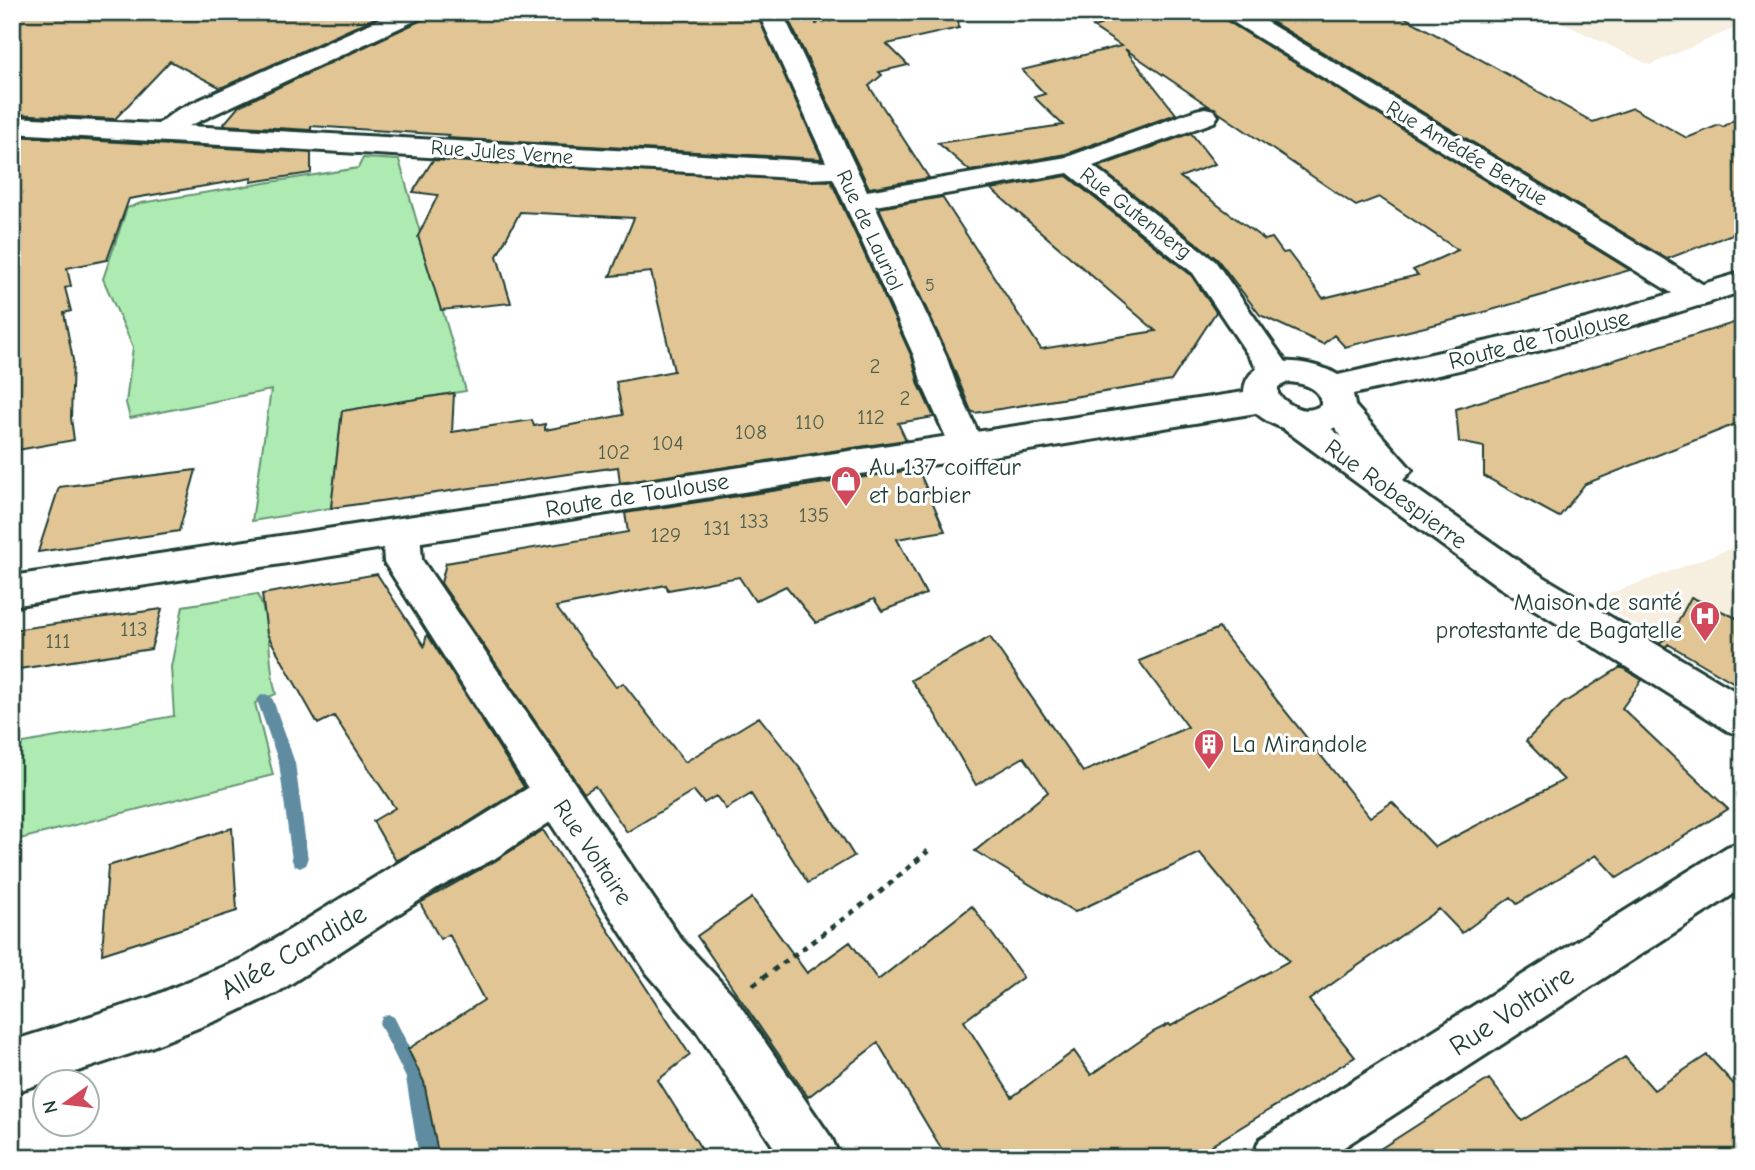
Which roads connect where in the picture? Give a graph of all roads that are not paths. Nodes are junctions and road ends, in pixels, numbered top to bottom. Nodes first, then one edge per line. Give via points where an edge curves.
1 (415, 12) edge
2 (1233, 12) edge
3 (774, 22) edge
4 (1205, 116) dead end
5 (12, 125) edge
6 (162, 134) junction
7 (1073, 164) junction
8 (842, 169) junction
9 (857, 201) junction
10 (1743, 281) edge
11 (1699, 296) junction
12 (1270, 386) junction
13 (1335, 397) junction
14 (1297, 422) junction
15 (968, 448) junction
16 (401, 532) junction
17 (1494, 565) junction
18 (12, 591) edge
19 (1743, 718) edge
20 (555, 795) junction
21 (1743, 862) edge
22 (12, 1067) edge
23 (813, 1158) edge
24 (1279, 1158) edge

1 - 6 street via 186,116
2 - 11 street, Rue Amédée Berque
3 - 8 street, Rue de Lauriol
4 - 7 street
5 - 6 street, Rue Jules Verne
6 - 8 street, Rue Jules Verne via 810,172
7 - 9 street, Rue Gutenberg
7 - 12 street, Rue Gutenberg via 1204,267 1258,342
8 - 9 street, Rue de Lauriol
9 - 15 street, Rue de Lauriol
10 - 11 street, Route de Toulouse
11 - 13 street, Route de Toulouse
12 - 13 street, Route de Toulouse via 1306,372
12 - 14 street via 1274,413
12 - 15 street, Route de Toulouse
13 - 14 street, Route de Toulouse via 1326,419
13 - 17 street, Rue Robespierre via 1377,454
14 - 17 street, Rue Robespierre
15 - 16 street, Route de Toulouse
16 - 18 street, Route de Toulouse
16 - 20 street, Rue Voltaire via 403,562
17 - 19 street, Rue Robespierre
20 - 22 street, Allée Candide via 261,975 151,1022
20 - 23 street, Rue Voltaire via 664,956 714,1012
21 - 24 street, Rue Voltaire

